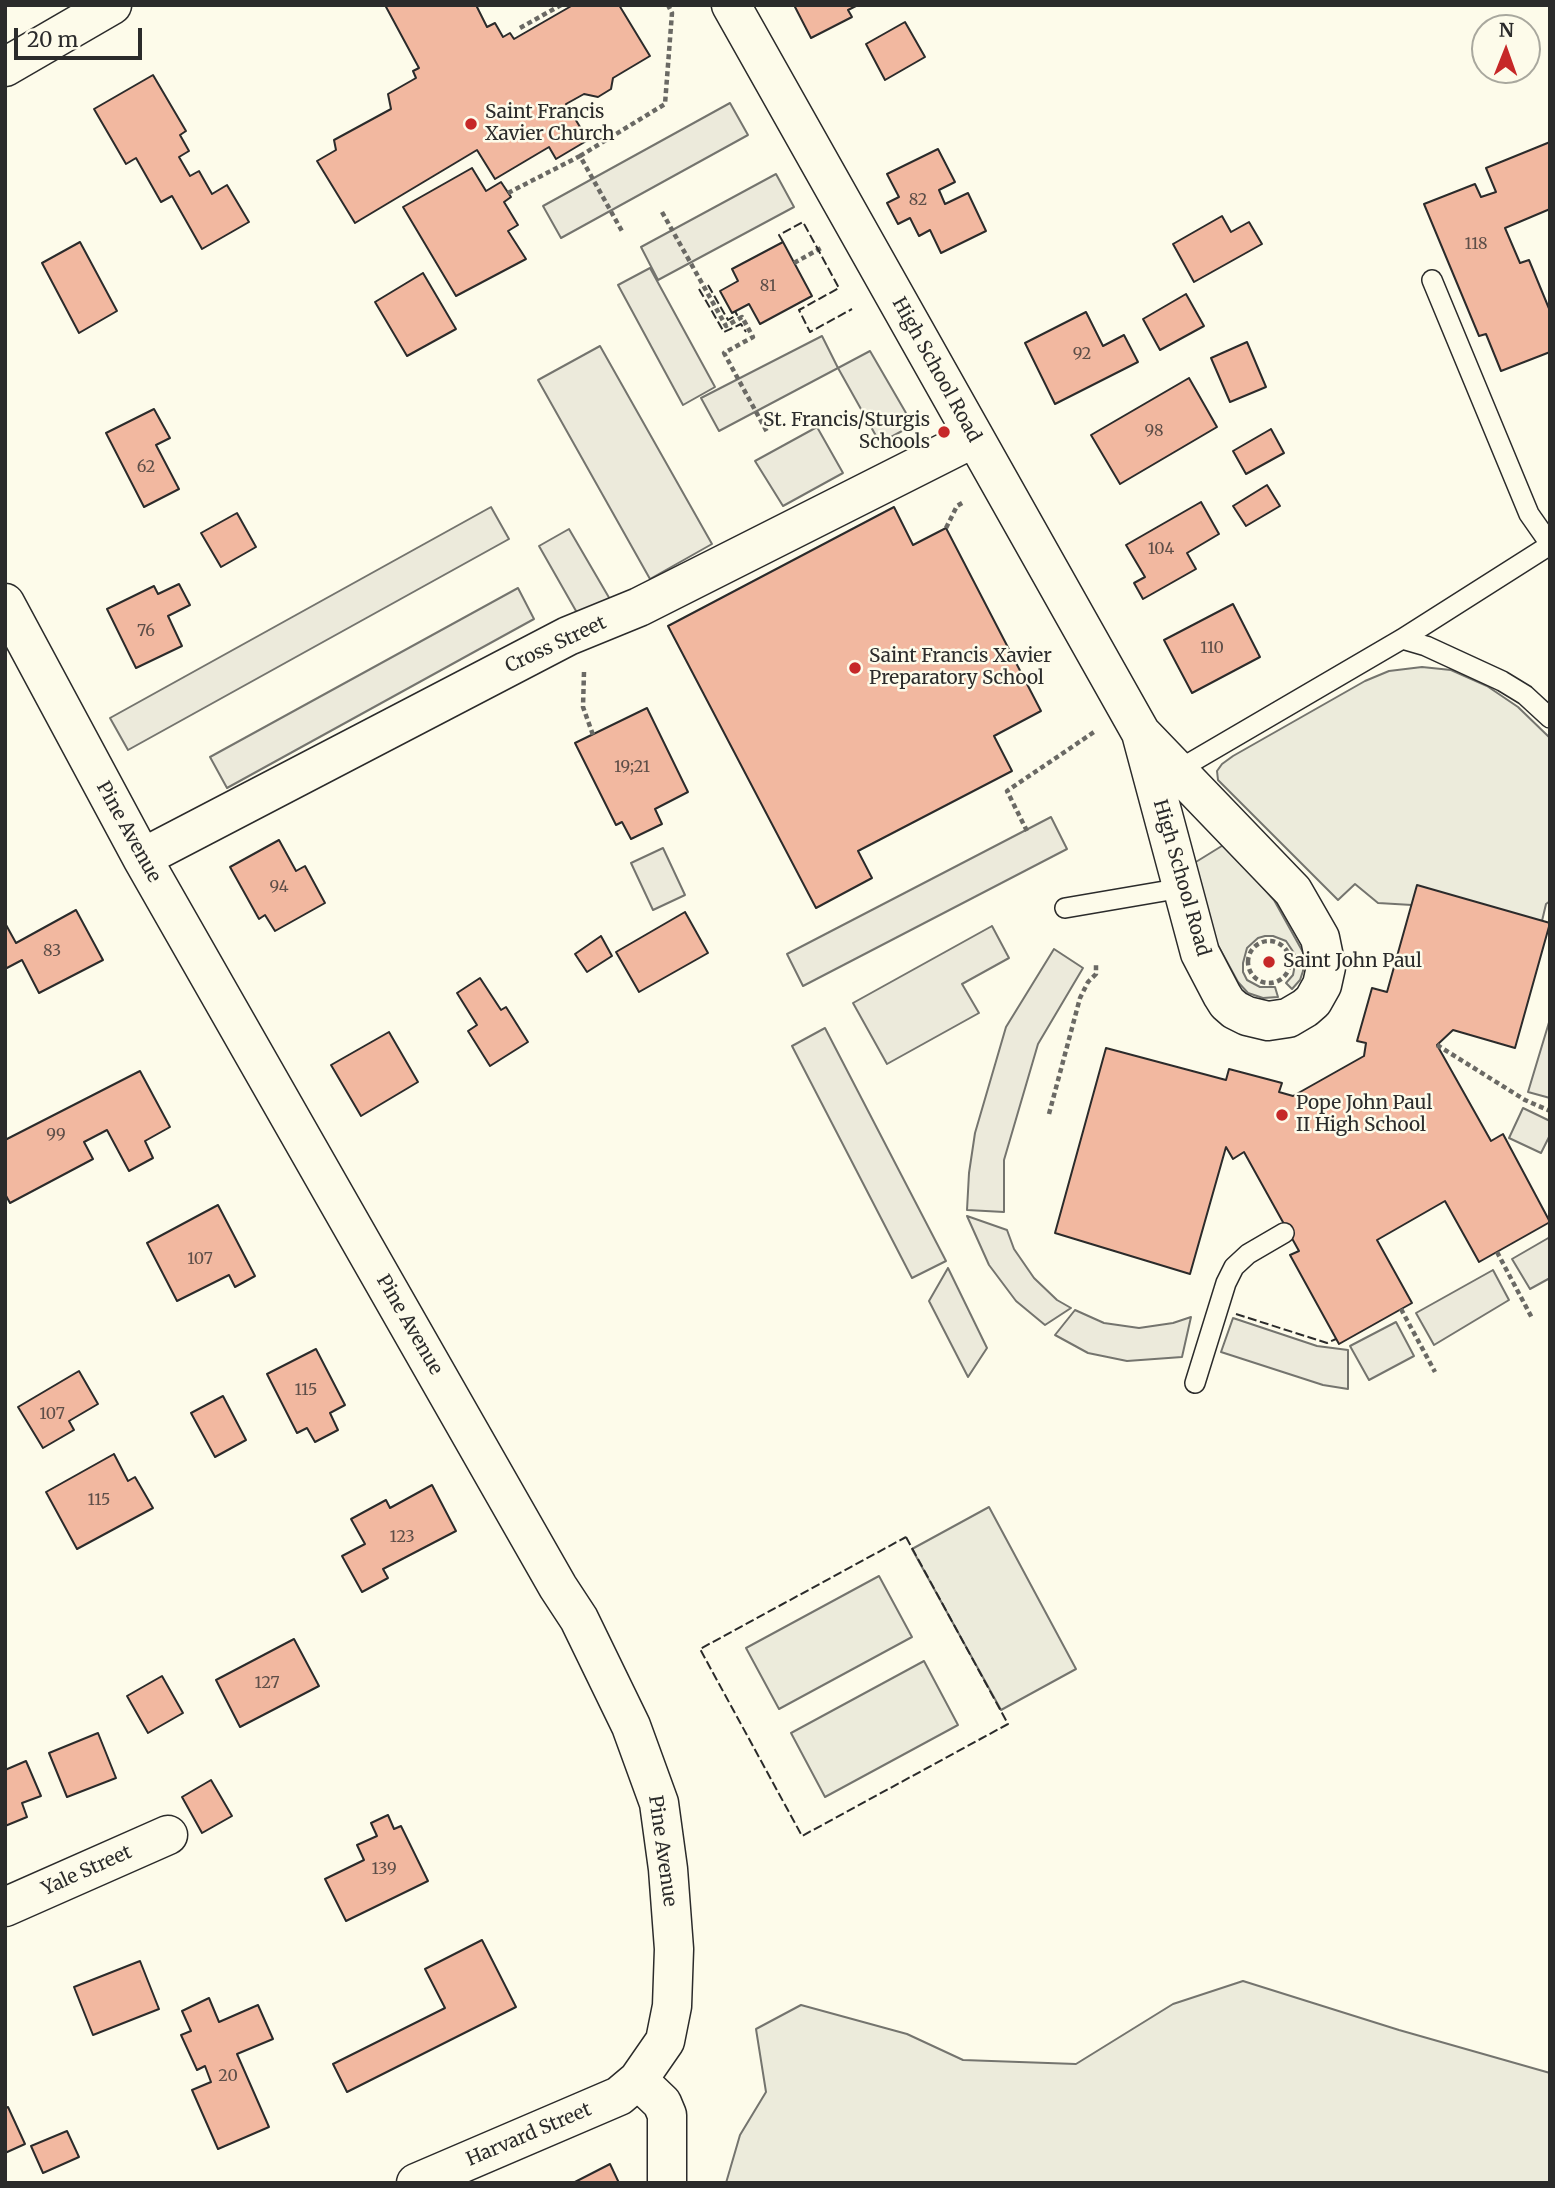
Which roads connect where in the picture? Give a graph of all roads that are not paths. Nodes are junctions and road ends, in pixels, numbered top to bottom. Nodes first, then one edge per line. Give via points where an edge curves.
1 (112, 5) edge
2 (731, 5) edge
3 (5, 67) edge
4 (1432, 280) dead end
5 (974, 438) junction
6 (1550, 544) edge
7 (10, 626) edge
8 (1402, 639) junction
9 (1550, 718) edge
10 (1141, 733) junction
11 (1178, 770) junction
12 (142, 858) junction
13 (1182, 888) junction
14 (1065, 908) dead end
15 (1284, 1233) dead end
16 (1195, 1383) dead end
17 (168, 1835) dead end
18 (5, 1907) edge
19 (638, 2080) junction
20 (416, 2183) edge
21 (667, 2183) edge

1 - 3 street
2 - 5 street, High School Road
4 - 6 lane via 1529,514
5 - 10 street, High School Road
5 - 12 street, Cross Street via 639,607 568,636
6 - 8 lane
7 - 12 street, Pine Avenue
8 - 9 lane via 1502,681
8 - 11 lane
10 - 11 street, High School Road
10 - 13 street, High School Road
11 - 13 street, High School Road via 1293,891 1324,948 1326,967 1313,1002 1288,1018 1268,1021 1235,1010 1200,953
12 - 19 street, Pine Avenue via 579,1619 631,1726 659,1803 674,1950 673,2006 665,2041
13 - 14 lane
15 - 16 lane via 1234,1267
17 - 18 street, Yale Street
19 - 20 street, Harvard Street via 619,2096
19 - 21 street via 662,2103 667,2115

